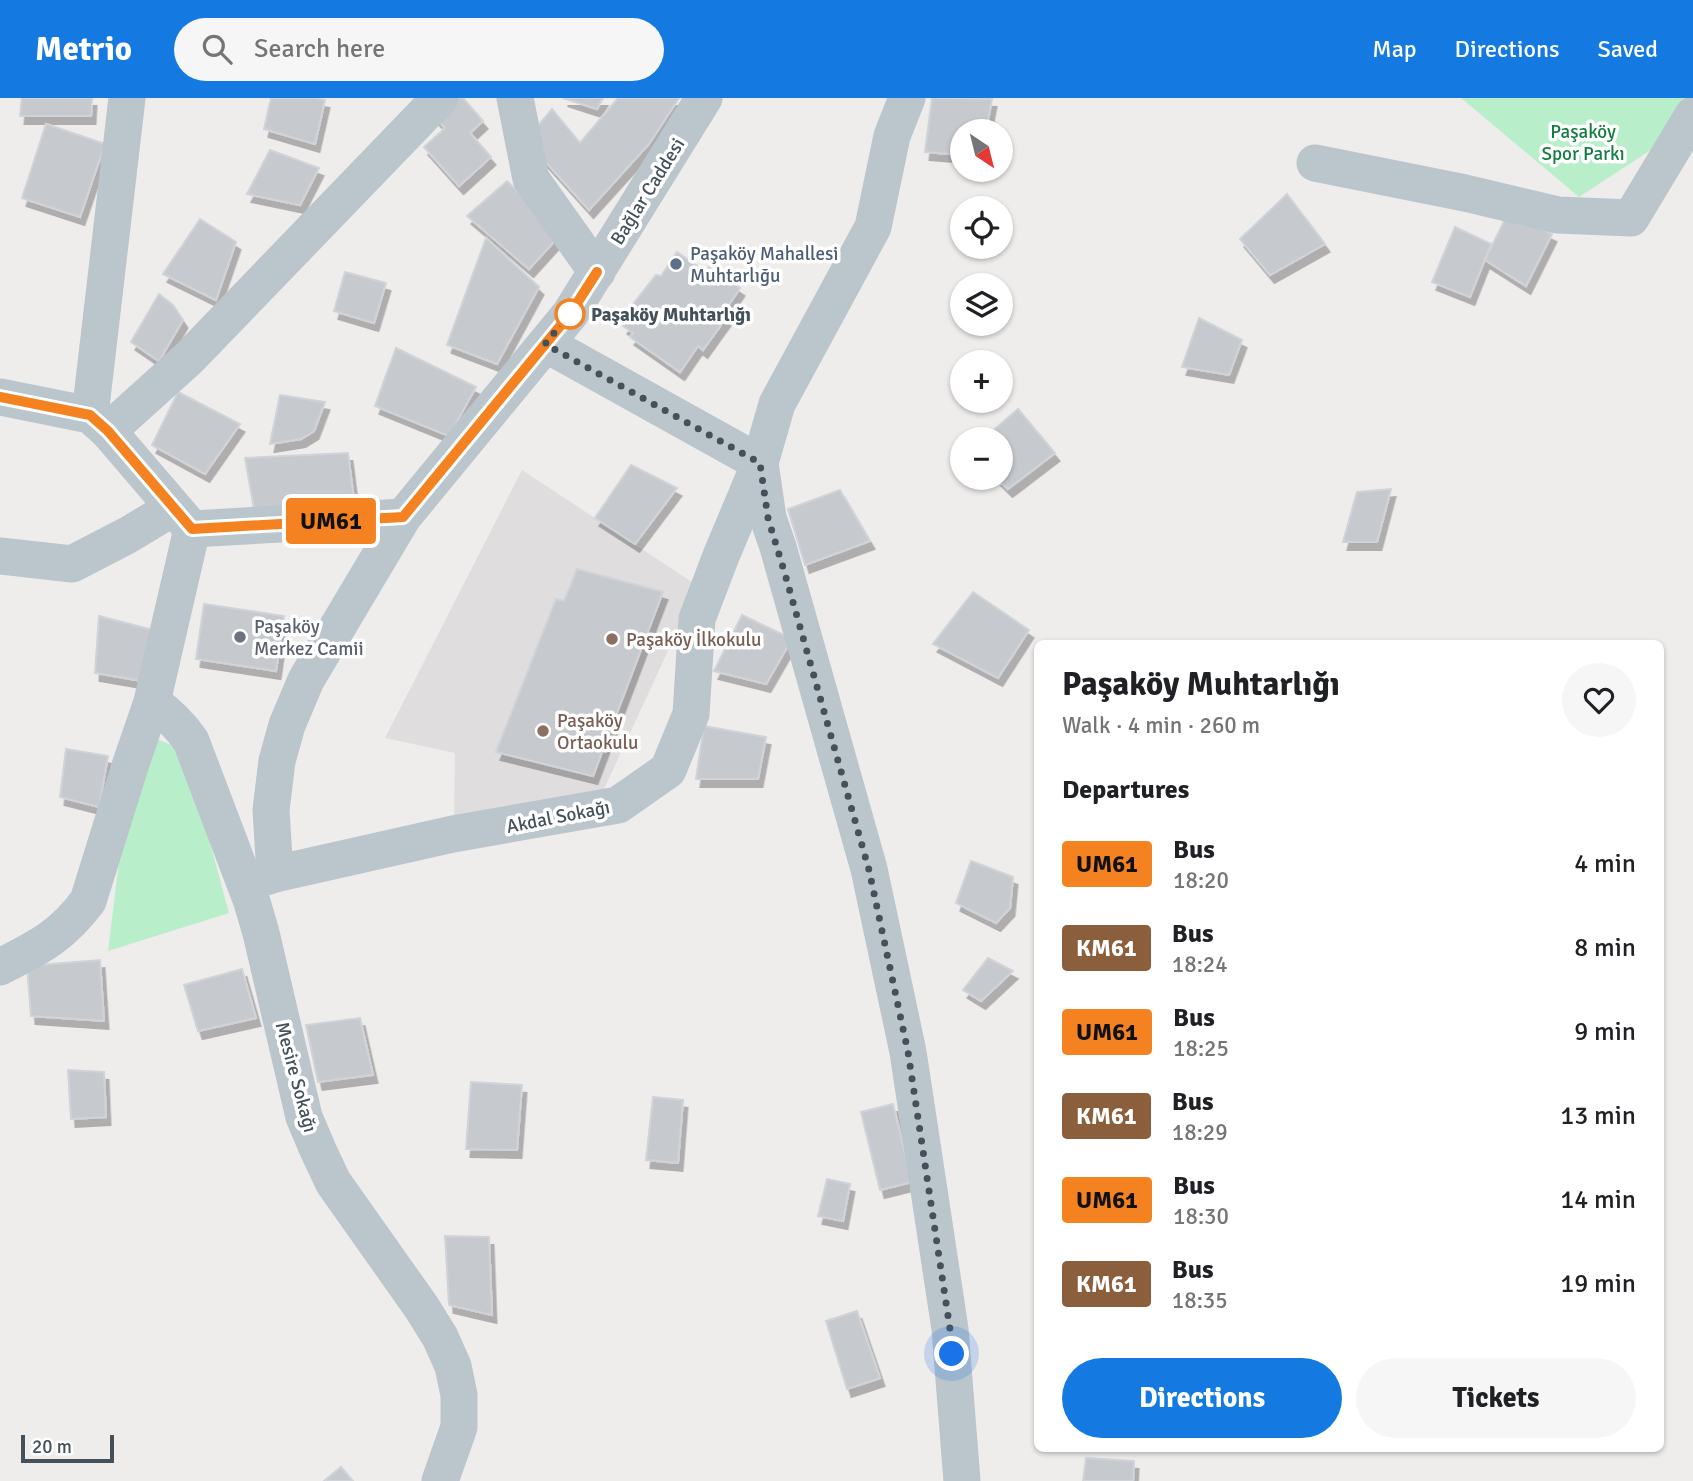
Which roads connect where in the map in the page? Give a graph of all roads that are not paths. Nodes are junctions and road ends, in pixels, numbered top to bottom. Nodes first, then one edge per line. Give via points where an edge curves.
1 (127, 98) edge
2 (440, 98) edge
3 (515, 98) edge
4 (704, 98) edge
5 (908, 98) edge
6 (1693, 115) edge
7 (1315, 163) dead end
8 (597, 272) junction
9 (545, 344) junction
10 (0, 397) edge
11 (99, 423) junction
12 (760, 463) junction
13 (403, 517) junction
14 (182, 518) junction
15 (0, 556) edge
16 (152, 702) junction
17 (261, 879) junction
18 (0, 967) edge
19 (440, 1481) edge
20 (962, 1481) edge

1 - 11 street
2 - 11 street via 189,358
3 - 8 street via 531,179
4 - 8 street, Bağlar Caddesi
5 - 12 street, Akdal Sokağı via 892,136 873,227 777,404
6 - 7 street via 1631,218 1558,215
8 - 9 street, Bağlar Caddesi
9 - 12 street
9 - 13 street, Bağlar Caddesi
10 - 11 street
11 - 14 street
12 - 17 street, Akdal Sokağı via 697,619 691,715 668,770 618,805 453,834
12 - 20 street via 768,518 869,870 908,1052 950,1329
13 - 14 street
13 - 17 street, Bağlar Caddesi via 306,680 287,725 277,761
14 - 15 street via 128,535 72,564
14 - 16 street
16 - 17 street, Mesire Sokağı via 170,715 191,741
16 - 18 street via 88,901 58,934
17 - 19 street, Mesire Sokağı via 261,933 304,1117 333,1182 422,1308 453,1366 459,1427

